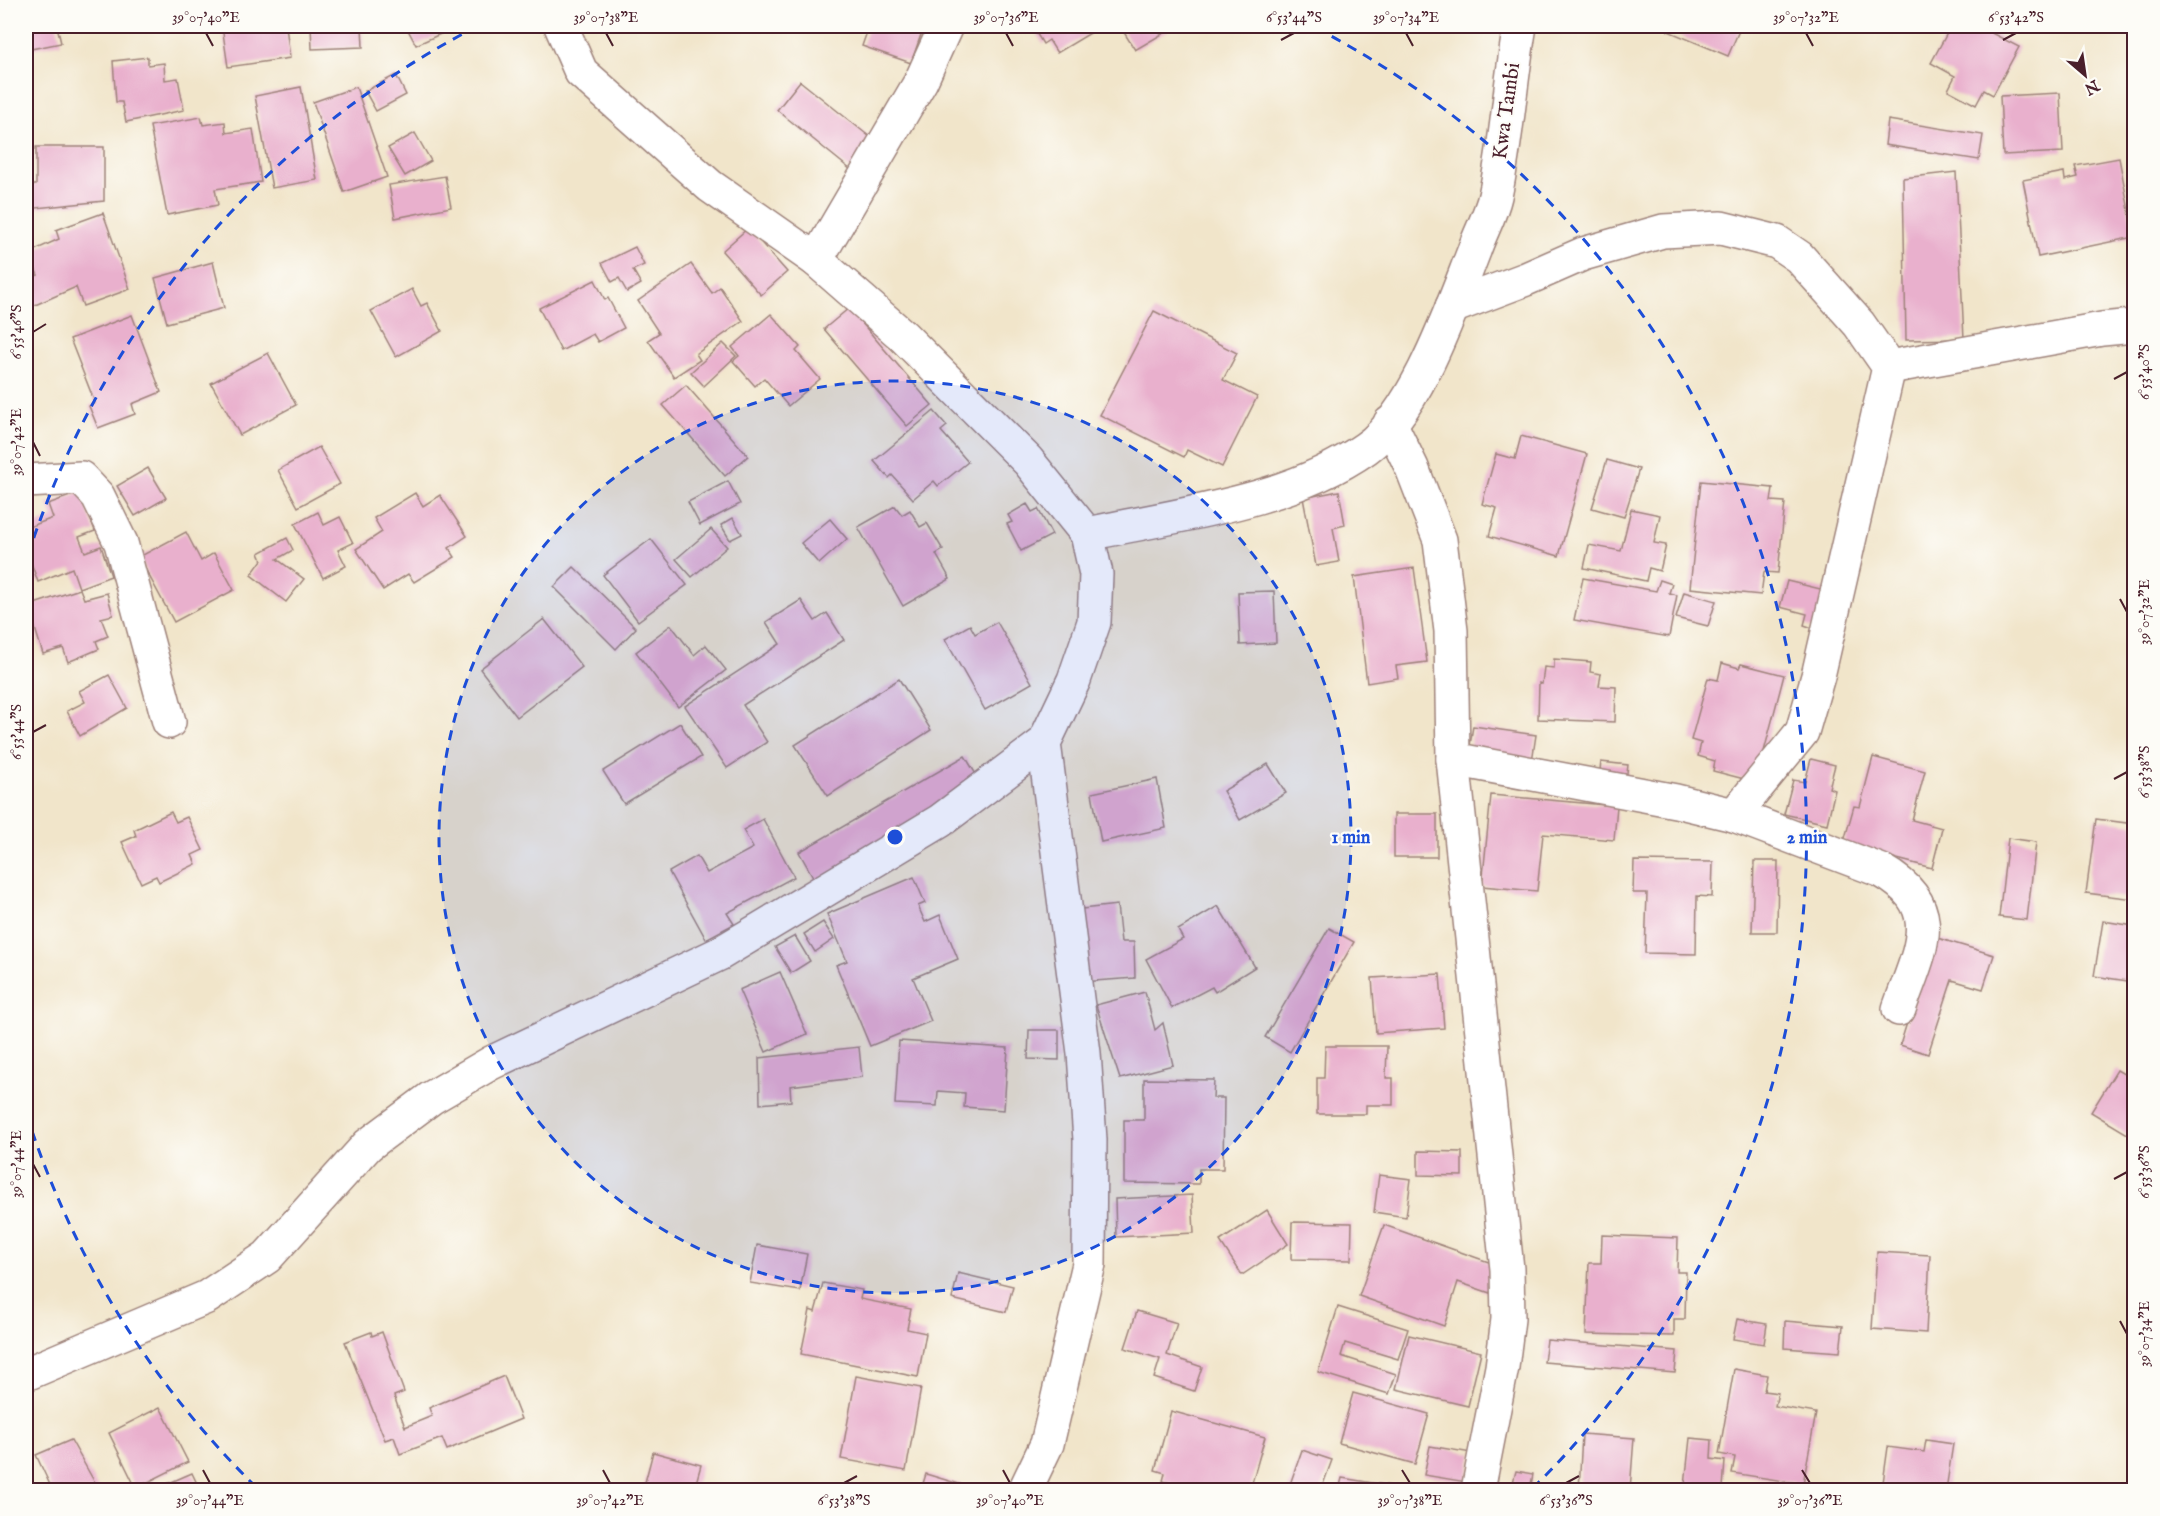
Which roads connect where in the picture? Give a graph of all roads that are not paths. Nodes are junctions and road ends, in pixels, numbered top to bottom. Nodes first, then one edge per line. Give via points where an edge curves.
1 (561, 26) edge
2 (946, 26) edge
3 (1520, 26) edge
4 (816, 260) junction
5 (1452, 307) junction
6 (2134, 326) edge
7 (1889, 367) junction
8 (1390, 423) junction
9 (26, 480) edge
10 (1087, 534) junction
11 (169, 722) dead end
12 (1044, 743) junction
13 (1453, 759) junction
14 (1734, 815) junction
15 (1899, 1009) dead end
16 (26, 1374) edge
17 (1025, 1491) edge
18 (1478, 1491) edge

1 - 4 street via 581,72 710,186
2 - 4 street via 921,81
3 - 5 street, Kwa Tambi via 1494,197
4 - 10 street via 903,336 1028,461
5 - 7 street via 1583,254 1663,231 1721,228 1777,242 1799,257 1859,324
5 - 8 street, Kwa Tambi via 1420,375
6 - 7 street
7 - 14 street via 1802,732
8 - 10 street, Kwa Tambi via 1368,447 1333,468 1287,486 1229,504
8 - 13 street via 1440,540 1451,631
9 - 11 street via 81,478 98,496 121,543
10 - 12 street via 1096,574 1094,622 1074,680
12 - 16 street via 940,821 719,954 491,1063 432,1098 368,1145 267,1257 207,1297
12 - 17 street via 1084,1053 1090,1140 1089,1264 1047,1444
13 - 14 street
13 - 18 street via 1509,1319
14 - 15 street via 1882,871 1904,884 1918,902 1923,918 1921,942

